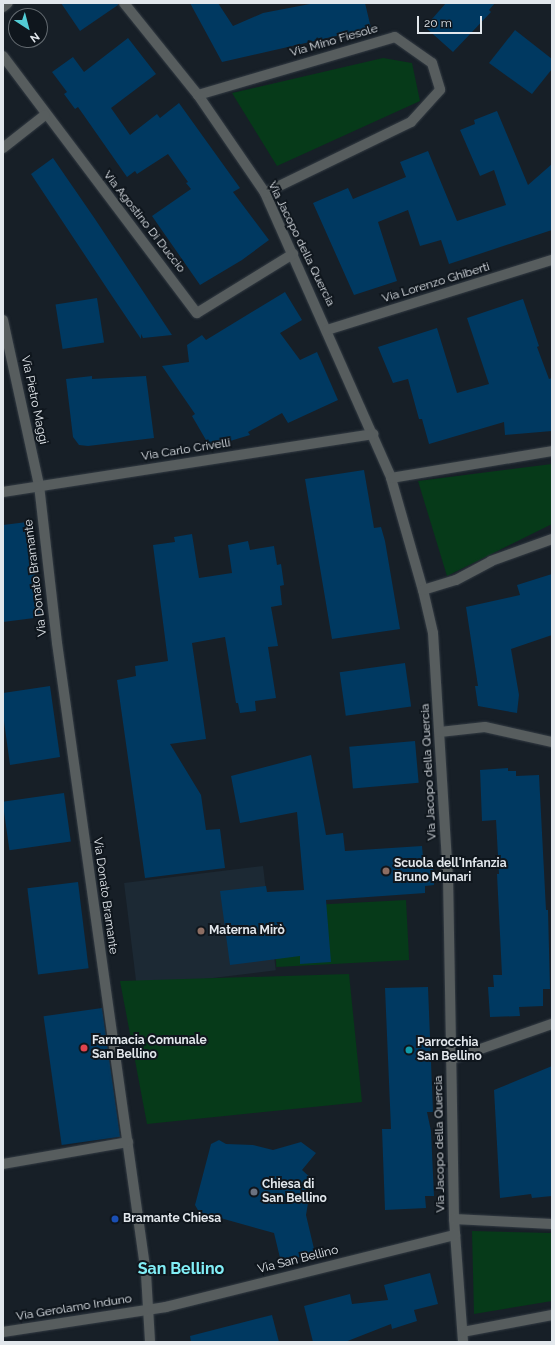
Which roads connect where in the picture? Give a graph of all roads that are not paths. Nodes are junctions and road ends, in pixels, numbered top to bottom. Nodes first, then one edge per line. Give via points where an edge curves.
1 (8, 3) edge
2 (124, 3) edge
3 (3, 7) edge
4 (3, 56) edge
5 (198, 95) junction
6 (45, 115) junction
7 (3, 148) edge
8 (265, 193) junction
9 (293, 254) junction
10 (552, 260) edge
11 (3, 320) edge
12 (327, 330) junction
13 (374, 434) junction
14 (552, 451) edge
15 (392, 478) junction
16 (39, 485) junction
17 (3, 492) edge
18 (552, 539) edge
19 (423, 590) junction
20 (440, 732) junction
21 (552, 742) edge
22 (552, 1024) edge
23 (452, 1059) junction
24 (128, 1142) junction
25 (3, 1164) edge
26 (454, 1219) junction
27 (552, 1224) edge
28 (455, 1235) junction
29 (148, 1309) junction
30 (552, 1315) edge
31 (3, 1332) edge
32 (463, 1337) edge
33 (150, 1342) edge

1 - 3 street
2 - 5 street, Via Jacopo della Quercia
4 - 6 street, Via Agostino Di Duccio
5 - 8 street, Via Jacopo della Quercia
5 - 8 street, Via Mino Fiesole via 395,37 432,63 440,90 411,122
6 - 7 street
6 - 9 street, Via Agostino Di Duccio via 197,313
8 - 9 street, Via Jacopo della Quercia
9 - 12 street, Via Jacopo della Quercia
10 - 12 street, Via Lorenzo Ghiberti
11 - 16 street, Via Pietro Maggi
12 - 13 street, Via Jacopo della Quercia
13 - 15 street, Via Jacopo della Quercia
13 - 16 street, Via Carlo Crivelli
14 - 15 street
15 - 19 street, Via Jacopo della Quercia
16 - 17 street, Via Carlo Crivelli
16 - 24 street, Via Donato Bramante via 57,643
18 - 19 street via 491,561 456,580
19 - 20 street, Via Jacopo della Quercia via 433,633
20 - 21 street via 485,727
20 - 23 street, Via Jacopo della Quercia via 448,875
22 - 23 street
23 - 26 street, Via Jacopo della Quercia
24 - 25 street
24 - 29 street, Via Donato Bramante
26 - 27 street, Via Jacopo della Quercia
26 - 28 street, Via Jacopo della Quercia
28 - 29 street, Via San Bellino
28 - 32 street, Via Jacopo della Quercia
29 - 31 street, Via Gerolamo Induno
29 - 33 street, Via Donato Bramante
30 - 32 street, Via Jacopo della Quercia

